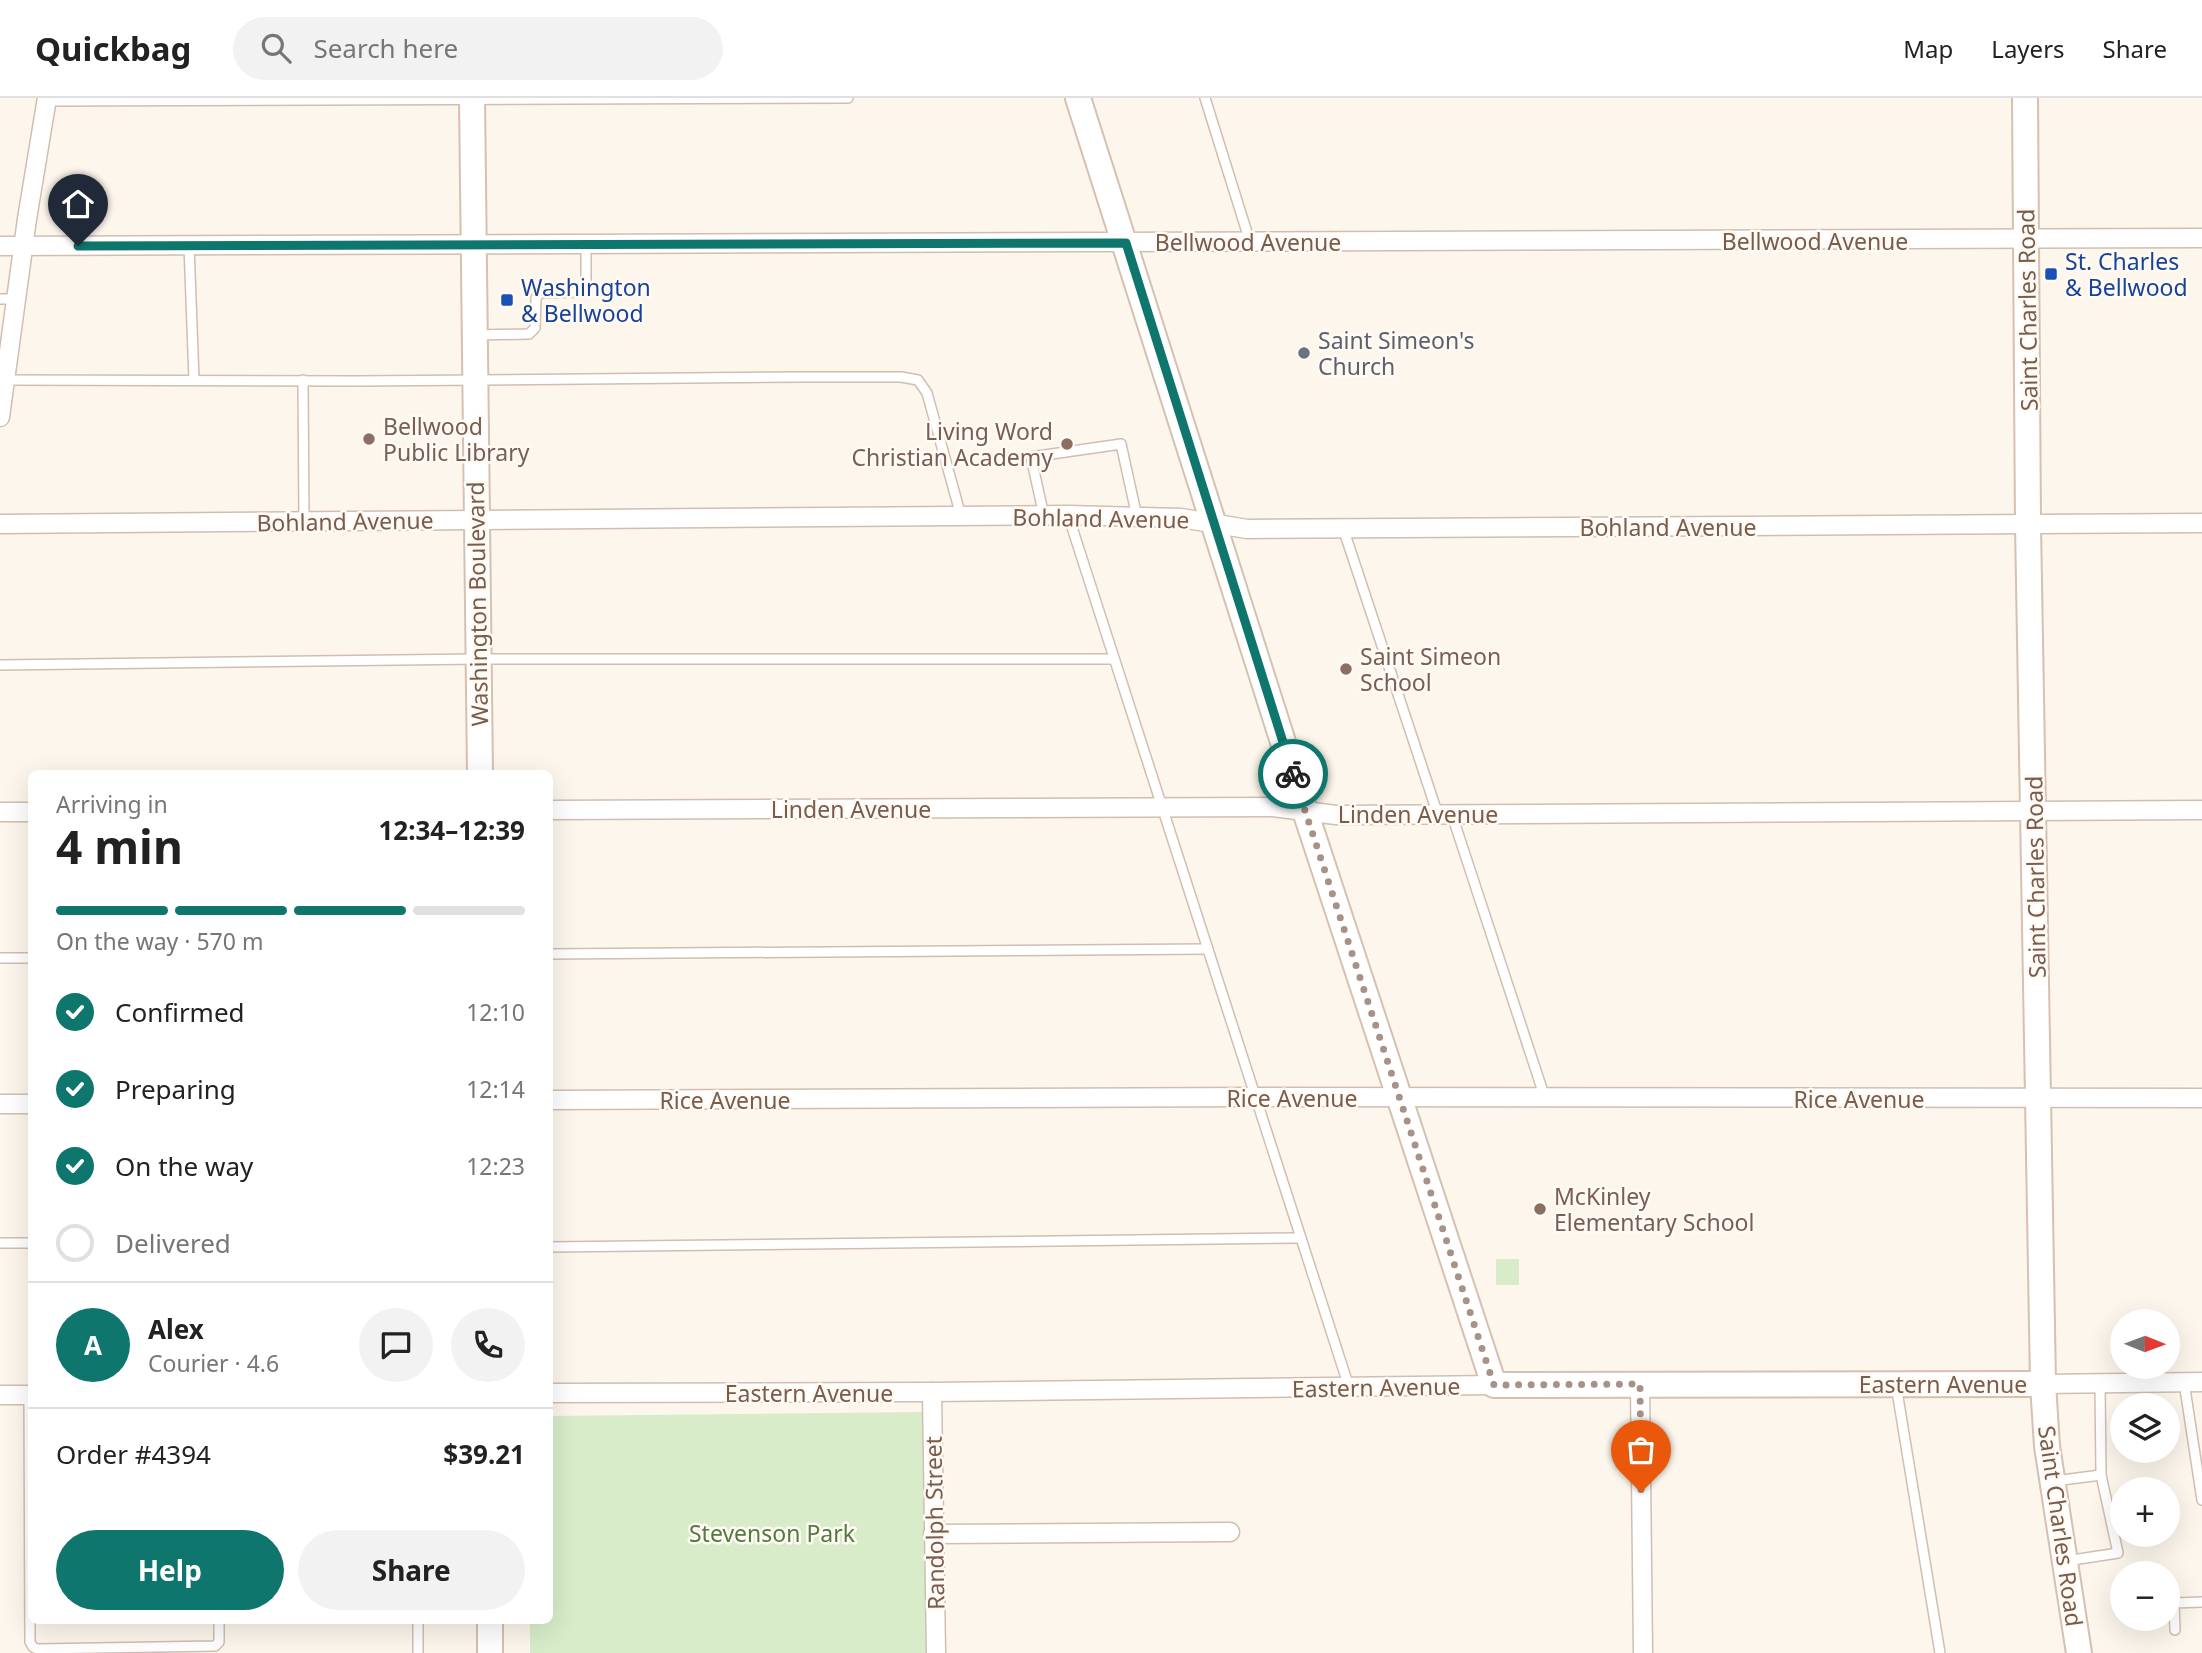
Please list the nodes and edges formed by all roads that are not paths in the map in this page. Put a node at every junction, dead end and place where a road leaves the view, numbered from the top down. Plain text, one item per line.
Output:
1 (848, 98) edge
2 (1078, 98) edge
3 (1205, 98) edge
4 (2025, 98) edge
5 (472, 99) edge
6 (46, 100) edge
7 (2202, 238) edge
8 (2026, 240) junction
9 (1250, 242) junction
10 (1126, 243) junction
11 (586, 244) junction
12 (474, 245) junction
13 (0, 246) edge
14 (24, 246) junction
15 (189, 246) junction
16 (8, 299) edge
17 (475, 335) junction
18 (475, 378) junction
19 (5, 380) junction
20 (194, 380) junction
21 (303, 380) junction
22 (0, 417) edge
23 (1068, 515) junction
24 (961, 516) junction
25 (1044, 516) junction
26 (1137, 517) junction
27 (475, 520) junction
28 (304, 521) junction
29 (1215, 523) junction
30 (2202, 523) edge
31 (0, 524) edge
32 (2028, 525) junction
33 (1343, 528) junction
34 (479, 659) junction
35 (1114, 659) junction
36 (0, 665) edge
37 (480, 770) edge
38 (1162, 807) junction
39 (553, 810) edge
40 (2202, 810) edge
41 (28, 811) edge
42 (1305, 811) junction
43 (0, 812) edge
44 (2034, 812) junction
45 (1445, 815) junction
46 (1208, 949) junction
47 (553, 954) edge
48 (0, 958) edge
49 (28, 958) edge
50 (1256, 1097) junction
51 (1401, 1098) junction
52 (1545, 1098) junction
53 (2202, 1098) edge
54 (2037, 1099) junction
55 (553, 1100) edge
56 (0, 1104) edge
57 (28, 1104) edge
58 (1301, 1238) junction
59 (0, 1243) edge
60 (28, 1243) edge
61 (553, 1247) edge
62 (2193, 1382) edge
63 (2100, 1383) junction
64 (1640, 1384) junction
65 (1895, 1384) junction
66 (2043, 1384) junction
67 (1494, 1385) junction
68 (1349, 1387) junction
69 (932, 1392) junction
70 (553, 1393) edge
71 (0, 1395) edge
72 (28, 1395) edge
73 (2101, 1475) junction
74 (2052, 1481) junction
75 (2202, 1500) edge
76 (1230, 1532) dead end
77 (933, 1534) junction
78 (2065, 1562) junction
79 (2202, 1602) edge
80 (2180, 1603) edge
81 (30, 1624) edge
82 (219, 1624) edge
83 (418, 1624) edge
84 (490, 1624) edge
85 (418, 1653) edge
86 (491, 1653) edge
87 (936, 1653) edge
88 (1643, 1653) edge
89 (1940, 1653) edge
90 (2079, 1653) edge

1 - 5 lane
2 - 10 main road
3 - 9 lane
4 - 8 main road, Saint Charles Road
5 - 6 lane
5 - 12 main road, Washington Boulevard
6 - 14 street
7 - 8 street, Bellwood Avenue
8 - 9 street, Bellwood Avenue
8 - 32 main road, Saint Charles Road
9 - 10 street, Bellwood Avenue
10 - 11 street, Bellwood Avenue
10 - 29 main road
11 - 12 street, Bellwood Avenue
11 - 17 lane
12 - 15 street, Bellwood Avenue
12 - 17 main road, Washington Boulevard
13 - 14 street, Bellwood Avenue
14 - 15 street, Bellwood Avenue
14 - 16 street
15 - 20 lane
16 - 19 street
17 - 18 main road, Washington Boulevard
18 - 21 lane
18 - 24 lane
18 - 27 main road, Washington Boulevard
19 - 20 lane
19 - 22 street
20 - 21 lane
21 - 28 lane
23 - 25 street, Bohland Avenue
23 - 26 street, Bohland Avenue
23 - 35 lane
24 - 25 street, Bohland Avenue
24 - 27 street, Bohland Avenue
25 - 26 lane
26 - 29 street, Bohland Avenue
27 - 28 street, Bohland Avenue
27 - 34 main road, Washington Boulevard
28 - 31 street, Bohland Avenue
29 - 33 street, Bohland Avenue
29 - 42 main road
30 - 32 street, Bohland Avenue
32 - 33 street, Bohland Avenue
32 - 44 main road, Saint Charles Road
33 - 45 lane
34 - 35 lane
34 - 36 lane
34 - 37 main road, Washington Boulevard
35 - 38 lane
38 - 39 street, Linden Avenue
38 - 42 street, Linden Avenue
38 - 46 lane
40 - 44 street, Linden Avenue
41 - 43 street
42 - 45 street, Linden Avenue
42 - 51 main road
44 - 45 street, Linden Avenue
44 - 54 main road, Saint Charles Road
45 - 52 lane
46 - 47 lane
46 - 50 lane
48 - 49 lane
50 - 51 street, Rice Avenue
50 - 55 street, Rice Avenue
50 - 58 lane
51 - 52 street, Rice Avenue
51 - 67 main road
52 - 54 street, Rice Avenue
53 - 54 street, Rice Avenue
54 - 66 main road, Saint Charles Road
56 - 57 street
58 - 61 lane
58 - 68 lane
59 - 60 lane
62 - 63 street, Eastern Avenue
62 - 75 lane
63 - 66 street, Eastern Avenue
63 - 73 lane
64 - 65 main road, Eastern Avenue
64 - 67 main road, Eastern Avenue
64 - 88 street
65 - 66 main road, Eastern Avenue
65 - 89 lane
66 - 74 main road, Saint Charles Road
67 - 68 street, Eastern Avenue
68 - 69 street, Eastern Avenue
69 - 70 street, Eastern Avenue
69 - 77 street, Randolph Street
71 - 72 street
73 - 74 lane
73 - 78 lane
74 - 78 main road, Saint Charles Road
76 - 77 street
77 - 87 street, Randolph Street
78 - 90 main road, Saint Charles Road
79 - 80 lane
81 - 82 lane
83 - 85 lane
84 - 86 main road

